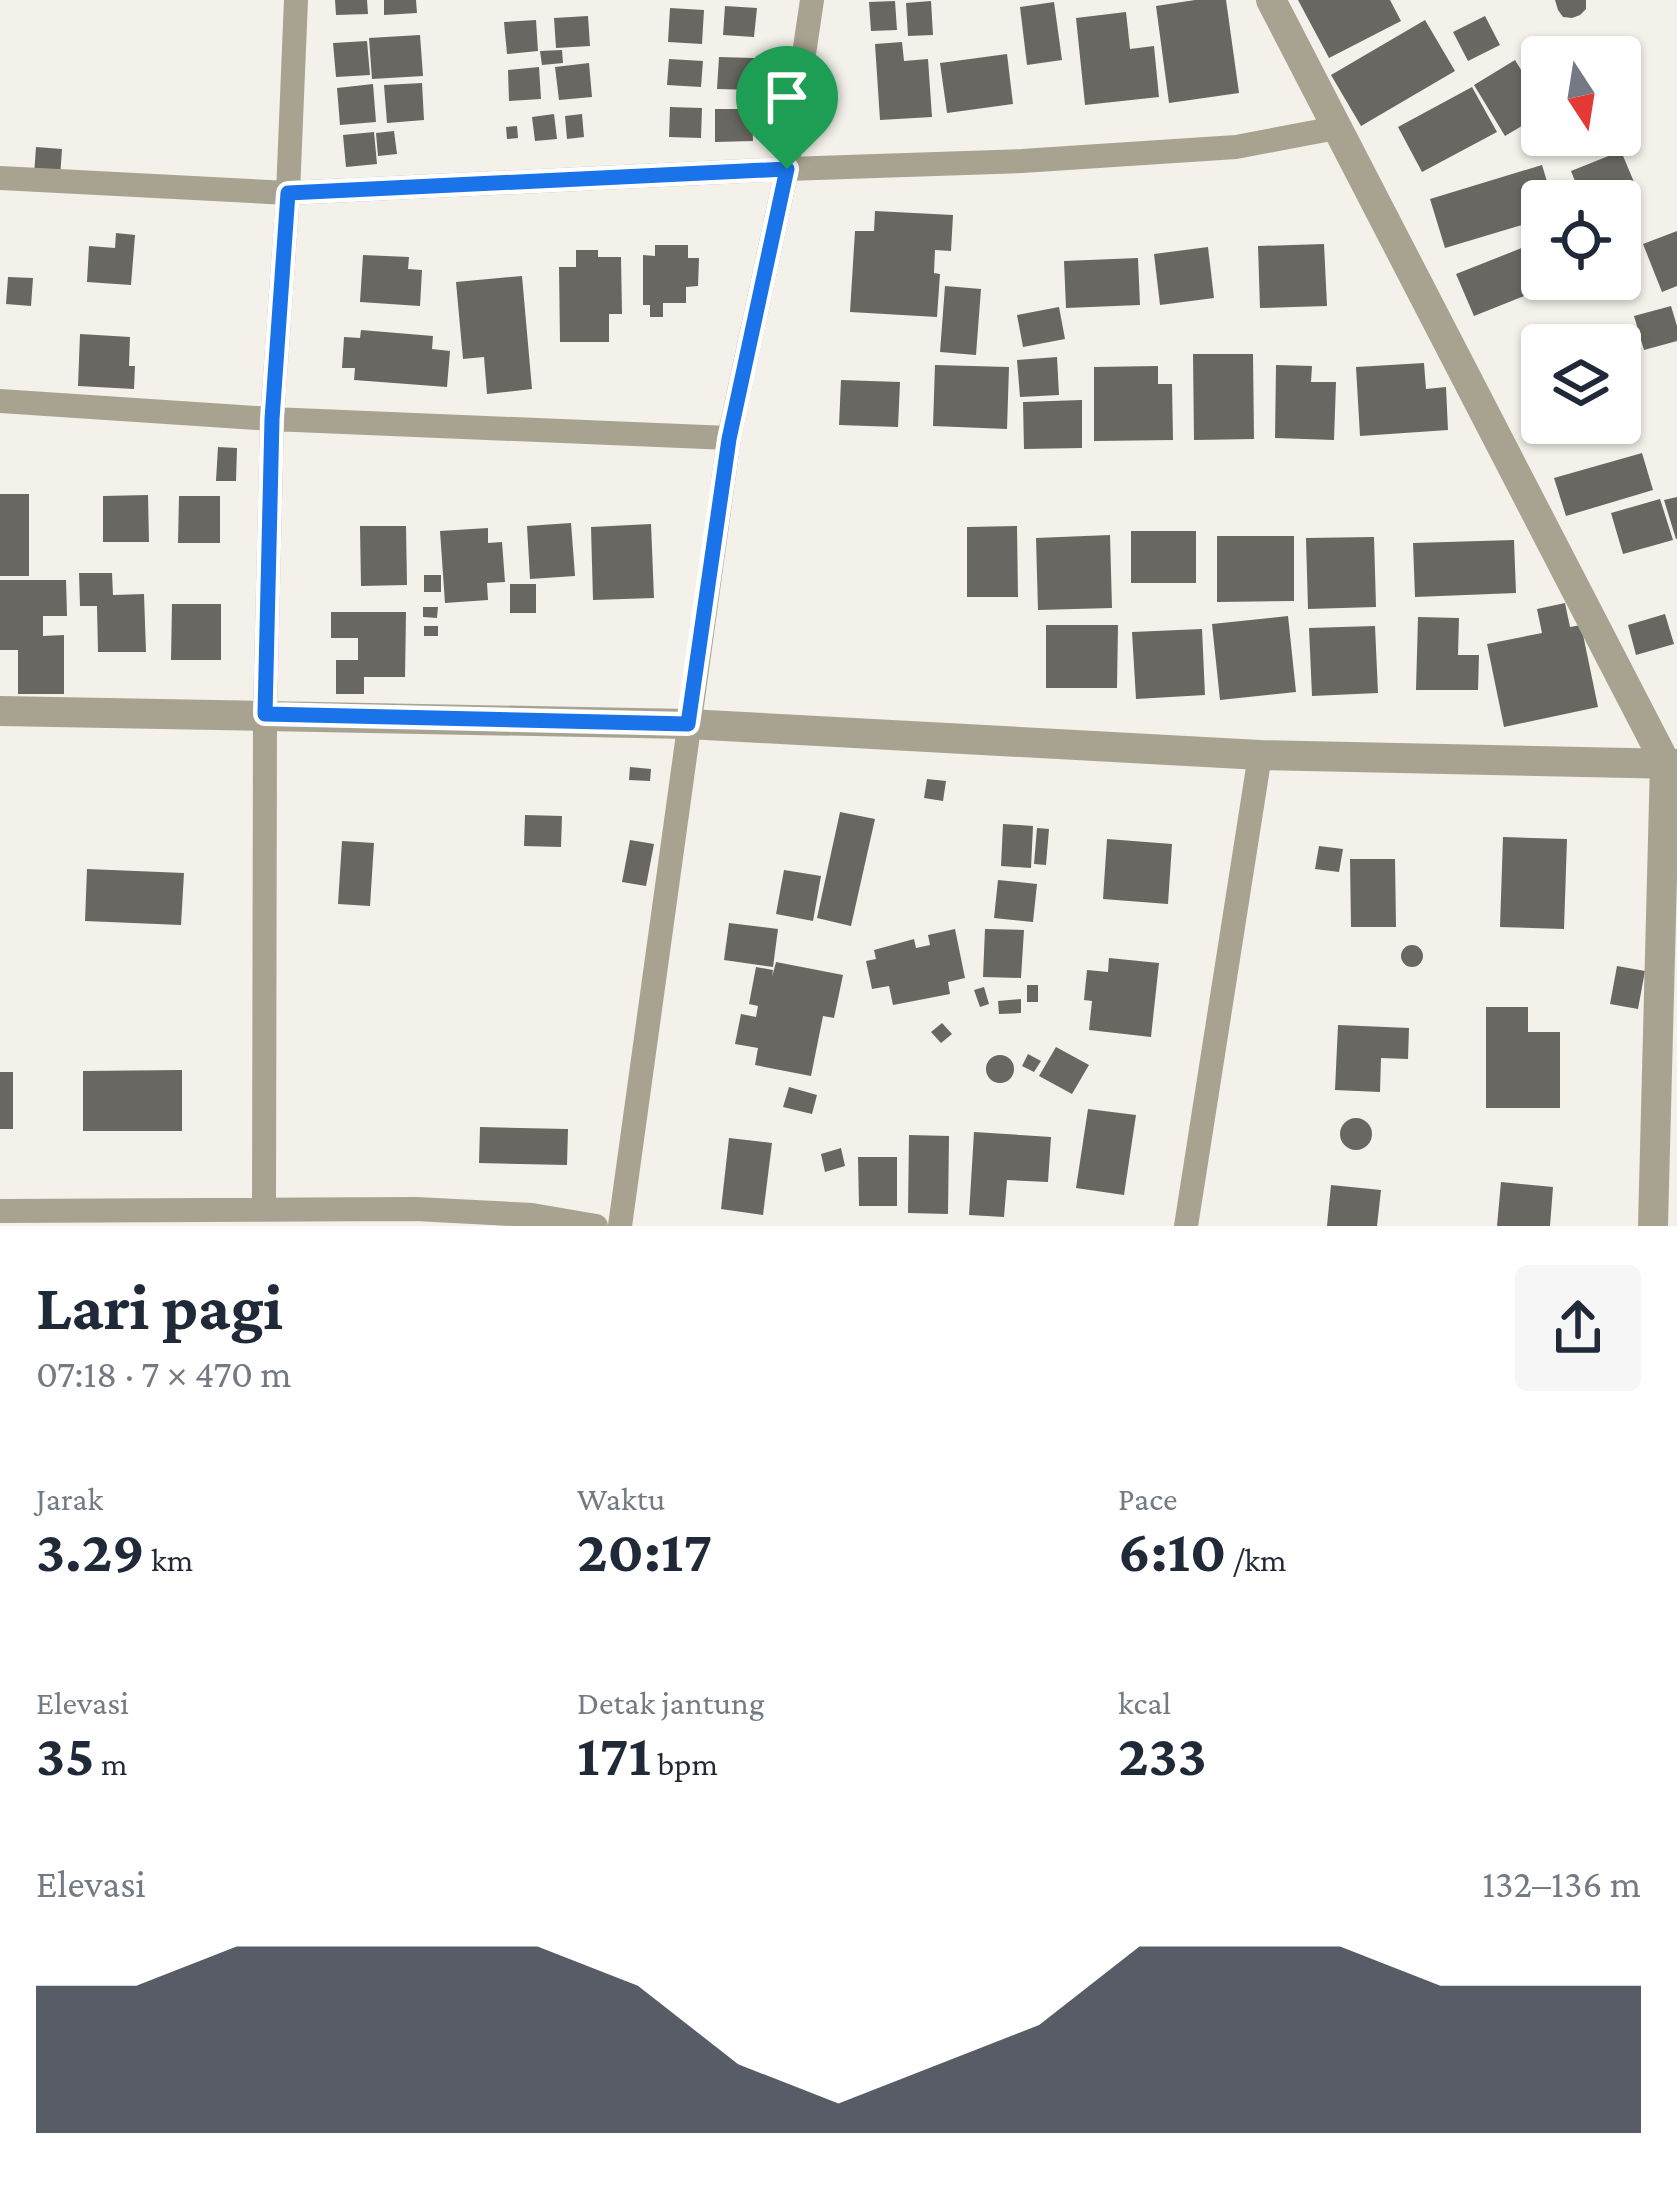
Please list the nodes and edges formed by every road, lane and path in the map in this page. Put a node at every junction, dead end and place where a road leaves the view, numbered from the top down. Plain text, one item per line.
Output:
1 (296, 0) edge
2 (812, 0) edge
3 (1271, 0) edge
4 (1336, 128) junction
5 (787, 169) junction
6 (0, 178) edge
7 (288, 193) junction
8 (0, 401) edge
9 (272, 419) junction
10 (729, 439) junction
11 (0, 711) edge
12 (265, 714) junction
13 (688, 724) junction
14 (1260, 754) junction
15 (1671, 763) edge
16 (264, 1208) junction
17 (0, 1211) edge
18 (596, 1226) edge
19 (620, 1226) edge
20 (1186, 1226) edge
21 (1653, 1226) edge

1 - 7 street
2 - 5 street
3 - 4 street
4 - 5 street
4 - 15 street
5 - 7 street
5 - 10 street
6 - 7 street
7 - 9 street
8 - 9 street
9 - 10 street
9 - 12 street
10 - 13 street
11 - 12 street
12 - 13 street
12 - 16 street
13 - 14 street
13 - 19 street
14 - 15 street
14 - 20 street
15 - 21 street
16 - 17 street
16 - 18 street

